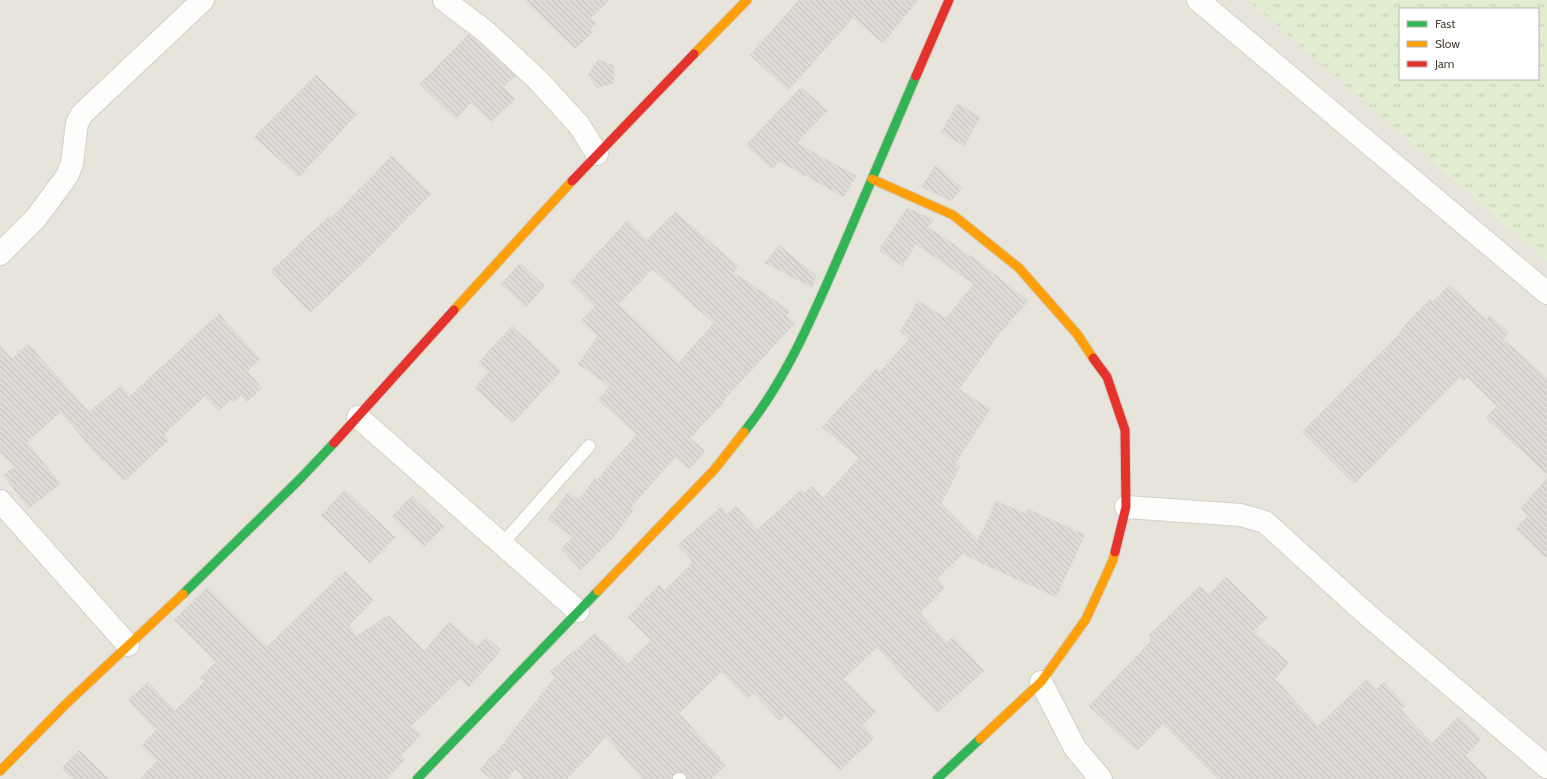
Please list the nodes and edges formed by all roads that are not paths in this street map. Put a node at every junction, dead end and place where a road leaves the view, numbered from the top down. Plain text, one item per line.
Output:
1 (203, 0) edge
2 (444, 0) edge
3 (747, 0) edge
4 (949, 0) edge
5 (1198, 0) edge
6 (597, 154) junction
7 (872, 179) junction
8 (0, 254) edge
9 (1547, 293) edge
10 (358, 417) junction
11 (589, 446) dead end
12 (0, 501) edge
13 (1126, 507) junction
14 (502, 544) junction
15 (578, 610) junction
16 (128, 645) junction
17 (1041, 682) junction
18 (1547, 767) edge
19 (0, 771) edge
20 (417, 779) edge
21 (937, 779) edge
22 (1101, 779) edge

1 - 8 street
2 - 6 street
3 - 6 street
4 - 7 street
5 - 9 street
6 - 10 street
7 - 13 street
7 - 15 street
10 - 14 street
10 - 16 street
11 - 14 lane
12 - 16 street
13 - 17 street
13 - 18 street
14 - 15 street
15 - 20 street
16 - 19 street
17 - 21 street
17 - 22 street

